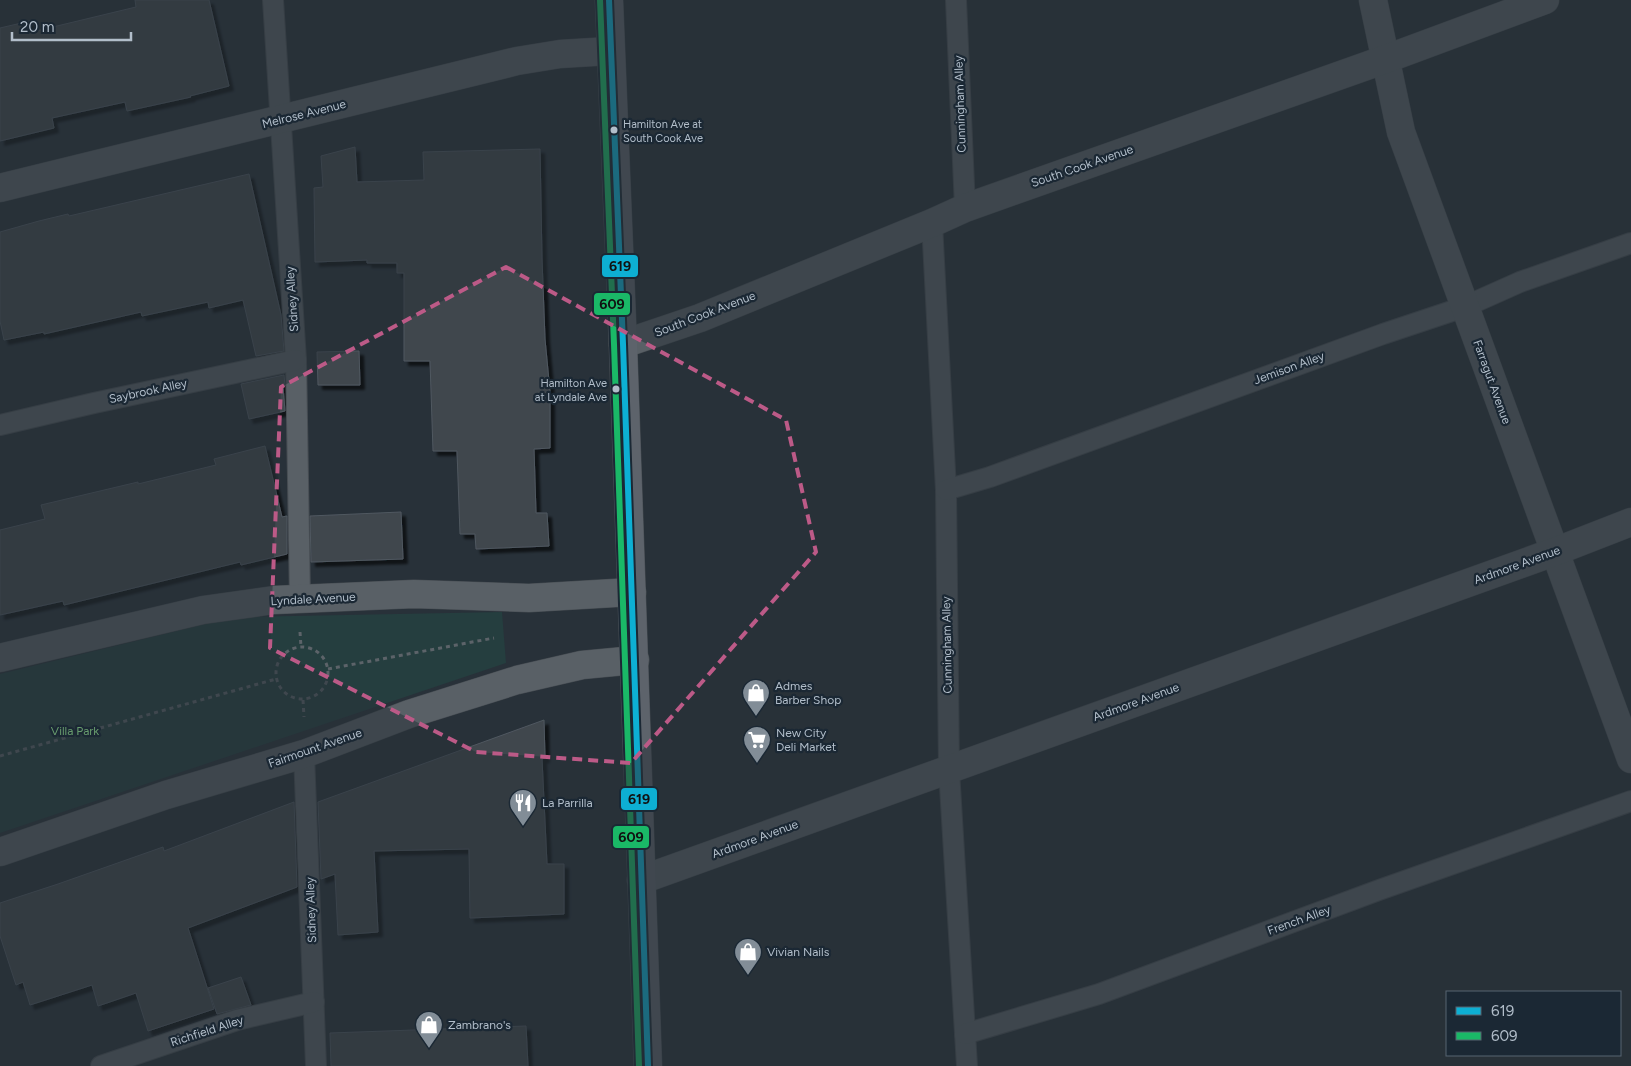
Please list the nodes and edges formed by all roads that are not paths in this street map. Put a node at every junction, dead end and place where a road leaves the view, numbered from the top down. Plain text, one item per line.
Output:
1 (273, 0) edge
2 (609, 0) edge
3 (956, 0) edge
4 (1373, 0) edge
5 (1545, 0) edge
6 (610, 51) junction
7 (1386, 59) junction
8 (281, 120) junction
9 (0, 188) edge
10 (964, 208) junction
11 (932, 223) junction
12 (1631, 243) edge
13 (1464, 307) junction
14 (623, 344) junction
15 (296, 360) junction
16 (0, 426) edge
17 (946, 490) junction
18 (1631, 522) edge
19 (1554, 552) junction
20 (632, 592) junction
21 (300, 599) junction
22 (0, 658) edge
23 (635, 660) junction
24 (304, 754) junction
25 (1631, 758) edge
26 (949, 770) junction
27 (1631, 800) edge
28 (0, 852) edge
29 (641, 880) junction
30 (314, 1002) junction
31 (965, 1034) junction
32 (101, 1066) edge
33 (316, 1066) edge
34 (648, 1066) edge
35 (967, 1066) edge

1 - 8 lane, Sidney Alley
2 - 6 main road
3 - 10 lane, Cunningham Alley
4 - 7 street, Farragut Avenue
5 - 7 street, South Cook Avenue
6 - 8 street, Melrose Avenue
6 - 14 main road
7 - 10 street, South Cook Avenue
7 - 13 street, Farragut Avenue
8 - 9 street, Melrose Avenue
8 - 15 lane, Sidney Alley
10 - 11 street, South Cook Avenue
11 - 14 street, South Cook Avenue
11 - 17 lane, Cunningham Alley
12 - 13 lane, Jemison Alley
13 - 17 lane, Jemison Alley
13 - 19 street, Farragut Avenue
14 - 20 main road
15 - 16 lane, Saybrook Alley
15 - 21 lane, Sidney Alley
17 - 26 lane, Cunningham Alley
18 - 19 street, Ardmore Avenue
19 - 25 street, Farragut Avenue
19 - 26 street, Ardmore Avenue
20 - 21 street, Lyndale Avenue
20 - 23 main road
21 - 22 street, Lyndale Avenue
23 - 24 street, Fairmount Avenue
23 - 29 main road
24 - 28 street, Fairmount Avenue
24 - 30 lane, Sidney Alley
26 - 29 street, Ardmore Avenue
26 - 31 lane, Cunningham Alley
27 - 31 lane, French Alley
29 - 34 main road
30 - 32 lane, Richfield Alley
30 - 33 lane, Sidney Alley
31 - 35 lane, Cunningham Alley

